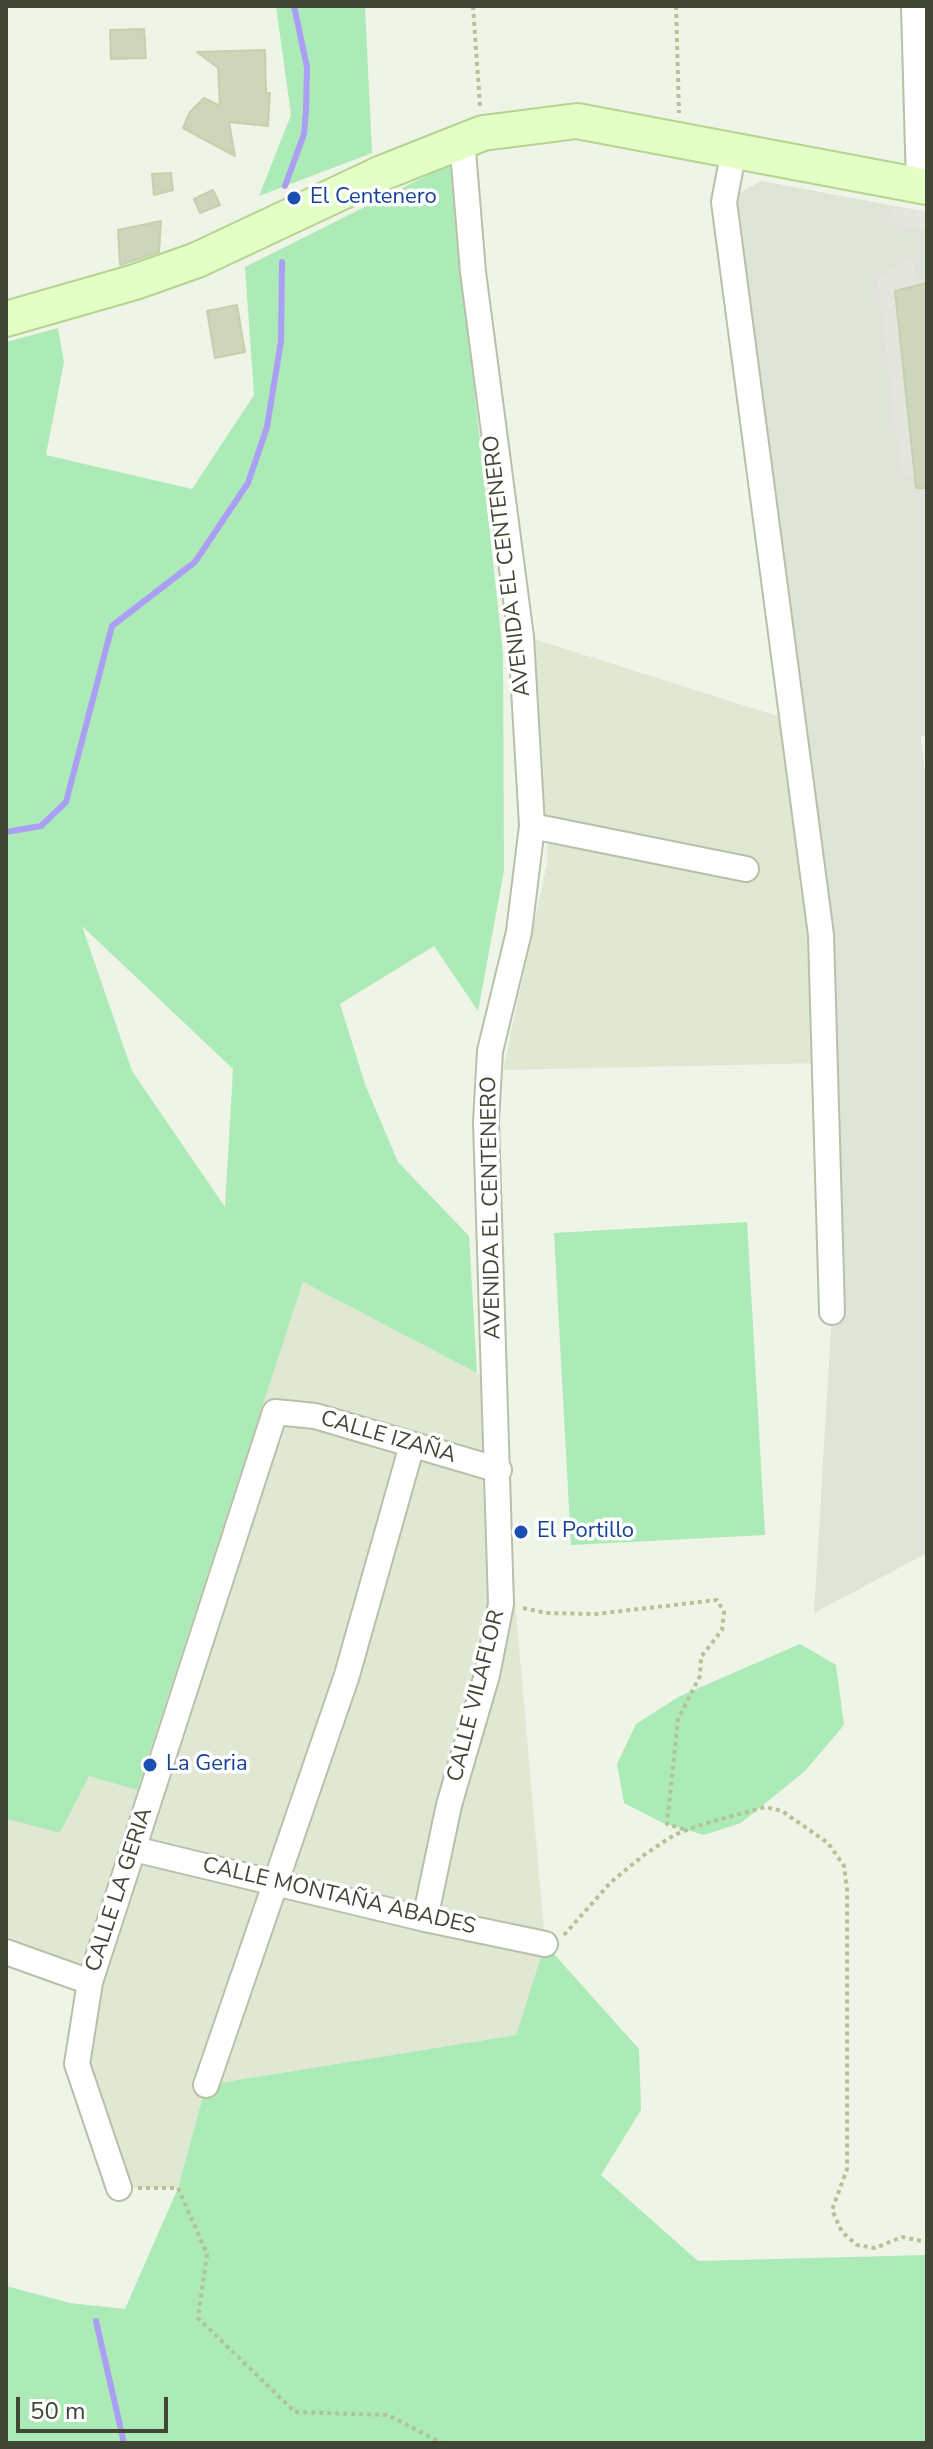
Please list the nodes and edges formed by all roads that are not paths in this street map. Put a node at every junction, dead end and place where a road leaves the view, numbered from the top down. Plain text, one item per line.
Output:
1 (914, 6) edge
2 (473, 136) junction
3 (734, 150) junction
4 (923, 186) edge
5 (6, 319) edge
6 (532, 826) junction
7 (746, 869) dead end
8 (832, 1312) dead end
9 (275, 1412) joint
10 (412, 1445) junction
11 (499, 1470) junction
12 (134, 1849) junction
13 (274, 1882) junction
14 (425, 1919) junction
15 (545, 1944) road end
16 (6, 1952) edge
17 (90, 1982) junction
18 (206, 2085) dead end
19 (119, 2188) road end

1 - 4 street
2 - 3 main road
2 - 5 main road
2 - 6 street, AVENIDA EL CENTENERO
3 - 4 main road
3 - 8 street
6 - 7 street
6 - 11 street, AVENIDA EL CENTENERO
9 - 10 street, CALLE IZAÑA
9 - 12 street, CALLE LA GERIA
10 - 11 street, CALLE IZAÑA
10 - 13 street
11 - 14 street, CALLE VILAFLOR
12 - 13 street, CALLE MONTAÑA ABADES
12 - 17 street, CALLE LA GERIA
13 - 14 street, CALLE MONTAÑA ABADES
13 - 18 street
14 - 15 street, CALLE MONTAÑA ABADES
16 - 17 street
17 - 19 street, CALLE LA GERIA

